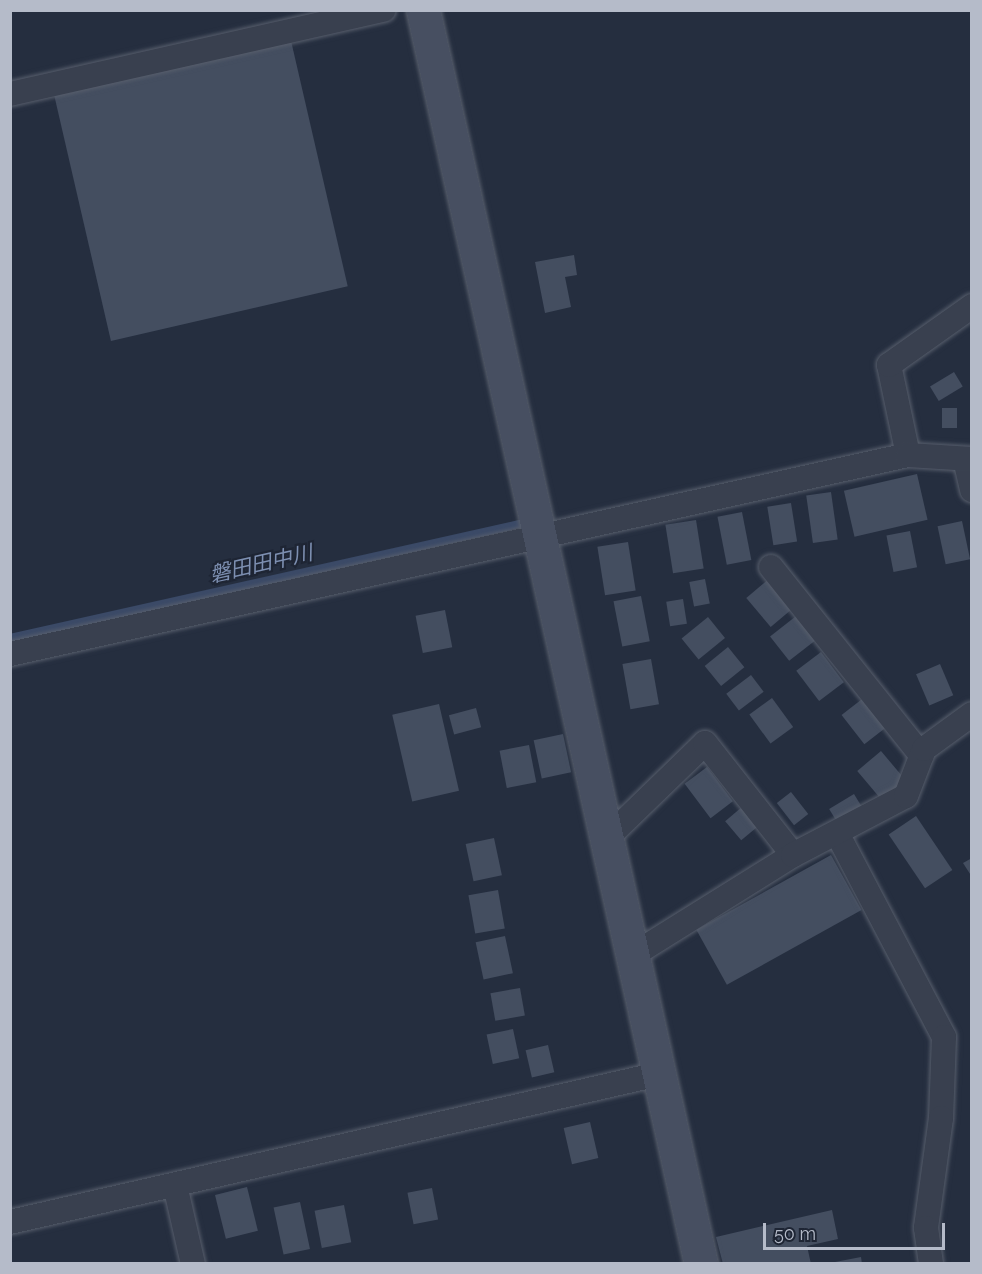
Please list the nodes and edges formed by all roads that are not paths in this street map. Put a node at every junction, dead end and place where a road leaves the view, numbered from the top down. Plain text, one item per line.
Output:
1 (384, 10) edge
2 (423, 10) edge
3 (10, 94) edge
4 (972, 306) edge
5 (908, 455) junction
6 (968, 459) edge
7 (972, 490) edge
8 (537, 535) junction
9 (771, 567) dead end
10 (10, 654) edge
11 (972, 714) edge
12 (921, 755) junction
13 (838, 835) junction
14 (607, 838) junction
15 (793, 855) junction
16 (633, 955) junction
17 (659, 1074) junction
18 (175, 1185) junction
19 (10, 1222) edge
20 (193, 1263) edge
21 (701, 1263) edge
22 (931, 1263) edge

1 - 3 street
2 - 8 street
4 - 5 street
5 - 6 street
5 - 8 street
6 - 7 street
8 - 10 street
8 - 14 street
9 - 12 street
11 - 12 street
12 - 13 street
13 - 15 street
13 - 22 street
14 - 15 street
14 - 16 street
15 - 16 street
16 - 17 street
17 - 18 street
17 - 21 street
18 - 19 street
18 - 20 street

